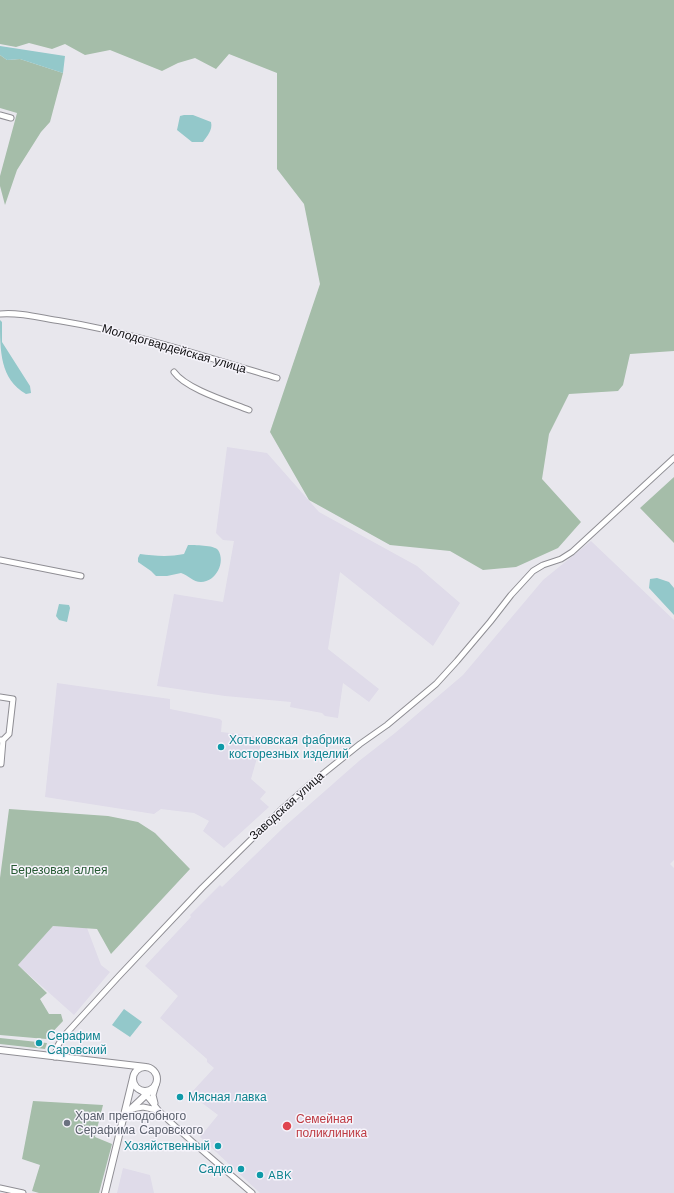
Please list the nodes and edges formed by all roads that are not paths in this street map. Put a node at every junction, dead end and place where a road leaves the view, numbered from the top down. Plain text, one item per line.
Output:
1 (0, 116) edge
2 (11, 118) dead end
3 (0, 314) edge
4 (174, 372) dead end
5 (277, 378) dead end
6 (249, 410) dead end
7 (674, 458) edge
8 (0, 560) edge
9 (80, 576) dead end
10 (0, 697) edge
11 (1, 740) edge
12 (1, 764) dead end
13 (0, 1050) edge
14 (55, 1057) junction
15 (122, 1064) junction
16 (146, 1067) junction
17 (133, 1077) junction
18 (154, 1087) junction
19 (140, 1090) junction
20 (146, 1094) junction
21 (130, 1110) junction
22 (159, 1112) junction
23 (124, 1120) junction
24 (0, 1188) edge
25 (23, 1193) edge
26 (106, 1193) edge
27 (252, 1193) edge

1 - 2 street
3 - 5 street, Молодогвардейская улица
4 - 6 street
7 - 14 street, Заводская улица
8 - 9 street
10 - 11 street
11 - 12 street
13 - 14 street
14 - 15 street
15 - 16 street
15 - 17 street
16 - 17 street
16 - 18 street
17 - 19 street
17 - 23 street
18 - 19 street
18 - 20 street
18 - 22 street
19 - 20 street
20 - 21 street
20 - 22 street
21 - 22 street
21 - 23 street
22 - 27 street
23 - 26 street
24 - 25 street

